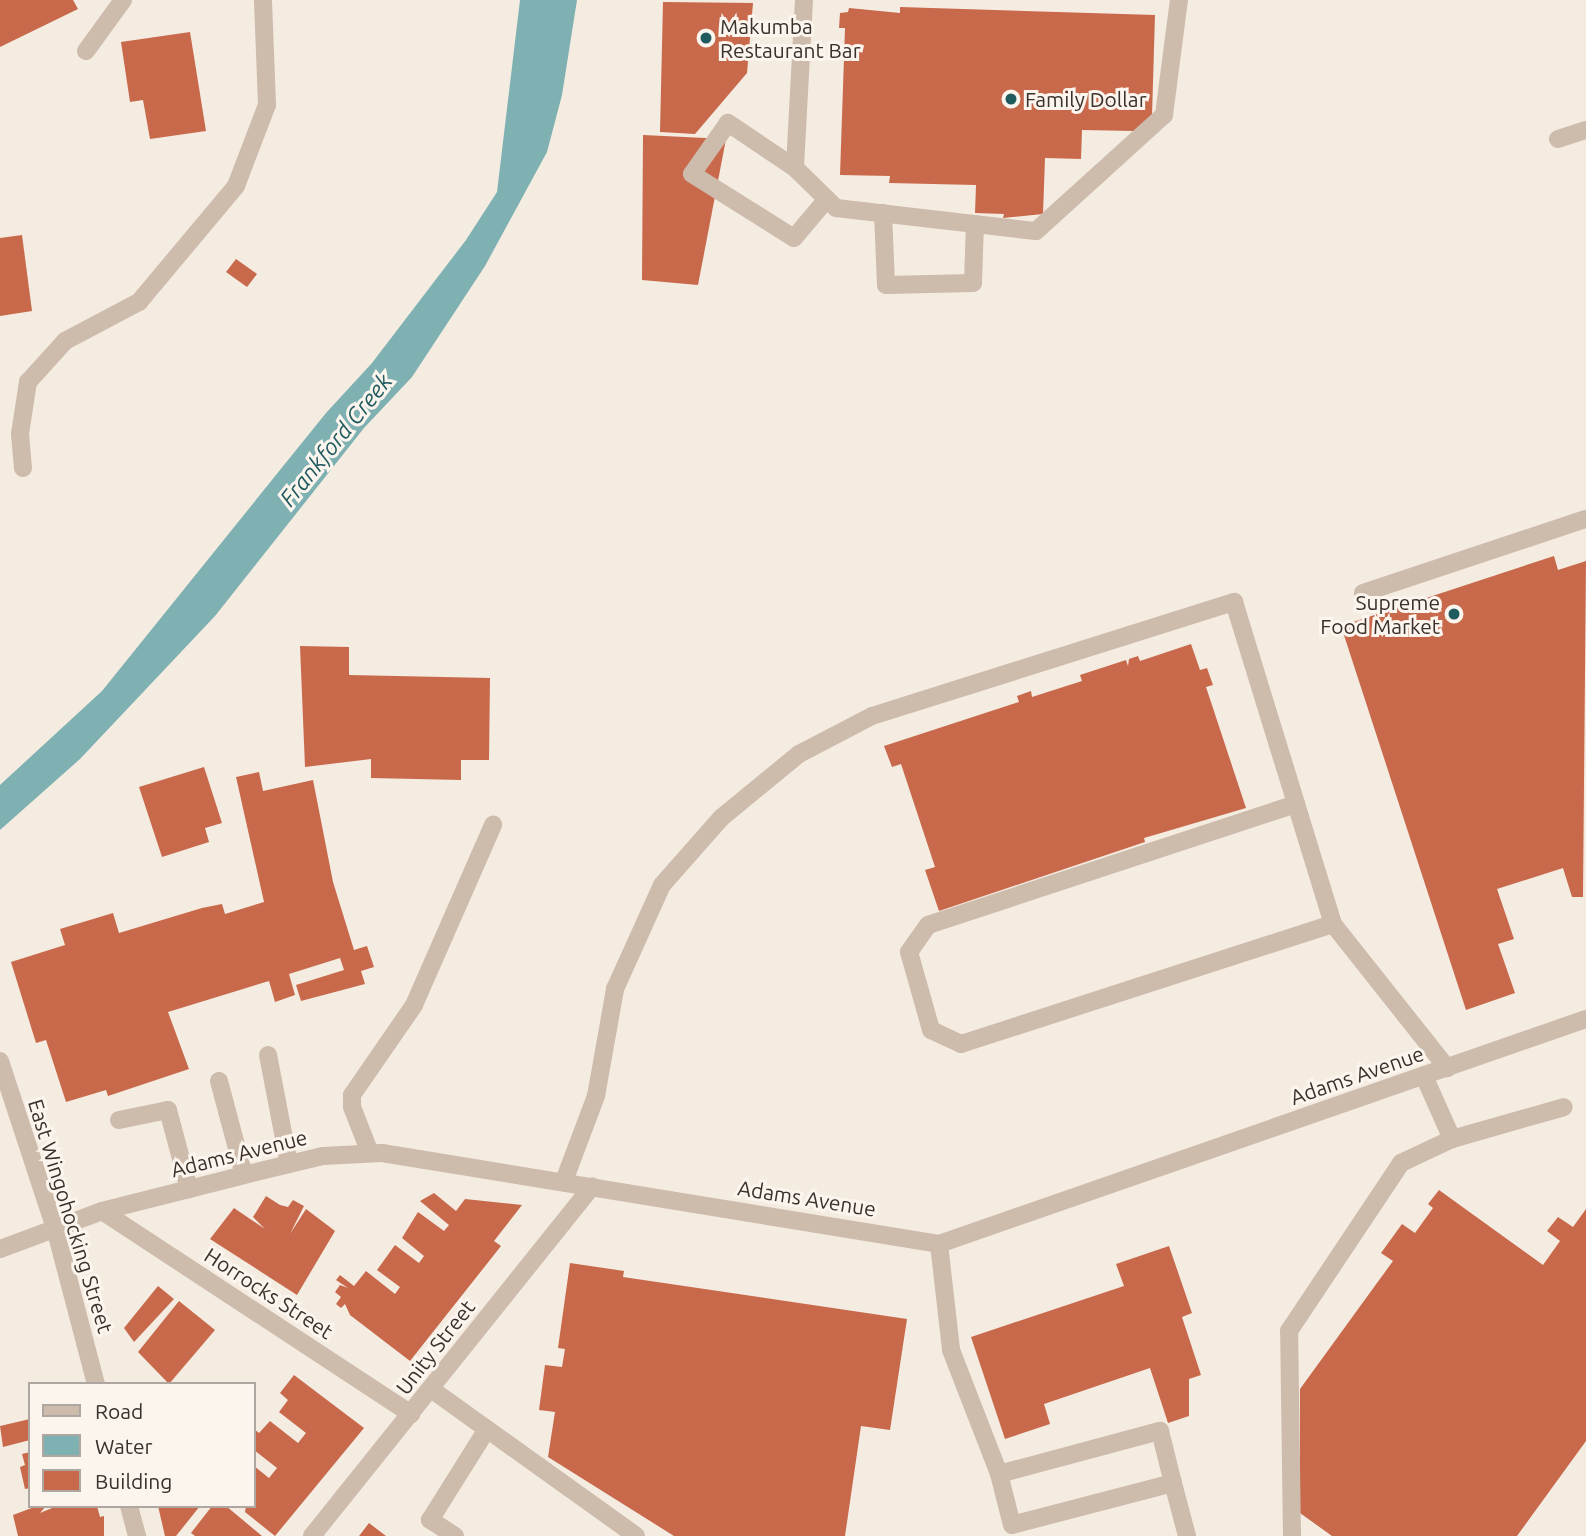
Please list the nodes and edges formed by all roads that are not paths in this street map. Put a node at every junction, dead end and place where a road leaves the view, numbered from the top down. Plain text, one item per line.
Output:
1 (263, 0) edge
2 (804, 0) edge
3 (119, 2) edge
4 (1179, 8) edge
5 (86, 51) dead end
6 (1586, 130) edge
7 (1558, 139) dead end
8 (794, 168) junction
9 (827, 199) junction
10 (883, 213) junction
11 (975, 224) junction
12 (23, 468) dead end
13 (1586, 519) edge
14 (1363, 593) dead end
15 (1296, 804) junction
16 (494, 825) dead end
17 (1333, 924) junction
18 (1586, 1019) edge
19 (268, 1055) dead end
20 (0, 1061) edge
21 (1447, 1068) junction
22 (1424, 1076) junction
23 (219, 1081) dead end
24 (1564, 1107) dead end
25 (119, 1120) dead end
26 (1452, 1139) junction
27 (370, 1153) junction
28 (289, 1164) junction
29 (244, 1175) junction
30 (564, 1181) junction
31 (592, 1185) junction
32 (189, 1189) junction
33 (102, 1211) junction
34 (55, 1228) junction
35 (939, 1244) junction
36 (0, 1249) edge
37 (95, 1382) edge
38 (431, 1388) junction
39 (411, 1414) junction
40 (488, 1429) junction
41 (999, 1474) junction
42 (1173, 1483) junction
43 (130, 1508) edge
44 (1013, 1530) edge
45 (137, 1536) edge
46 (312, 1536) edge
47 (455, 1536) edge
48 (636, 1536) edge
49 (1187, 1536) edge
50 (1292, 1536) edge

1 - 12 street
2 - 8 street
3 - 5 street
4 - 11 street
6 - 7 street
8 - 9 street
8 - 9 street
9 - 10 street
10 - 11 street
10 - 11 street
13 - 14 street
15 - 17 street
15 - 17 street
15 - 30 street
16 - 27 street
17 - 21 street
18 - 21 street, Adams Avenue
19 - 28 street
20 - 34 street, East Wingohocking Street
21 - 22 street, Adams Avenue
22 - 26 street
22 - 35 street, Adams Avenue
23 - 29 street
24 - 26 street
25 - 32 street
26 - 50 street
27 - 28 street, Adams Avenue
27 - 30 street, Adams Avenue
28 - 29 street, Adams Avenue
29 - 32 street, Adams Avenue
30 - 31 street, Adams Avenue
31 - 35 street, Adams Avenue
31 - 38 street, Unity Street
32 - 33 street, Adams Avenue
33 - 34 street, Adams Avenue
33 - 39 street, Horrocks Street
34 - 36 street, Adams Avenue
34 - 37 street, East Wingohocking Street
35 - 41 street
38 - 39 street, Unity Street
38 - 40 street
39 - 46 street, Unity Street
40 - 47 street
40 - 48 street
41 - 42 street
41 - 44 street
42 - 44 street
42 - 49 street
43 - 45 street

